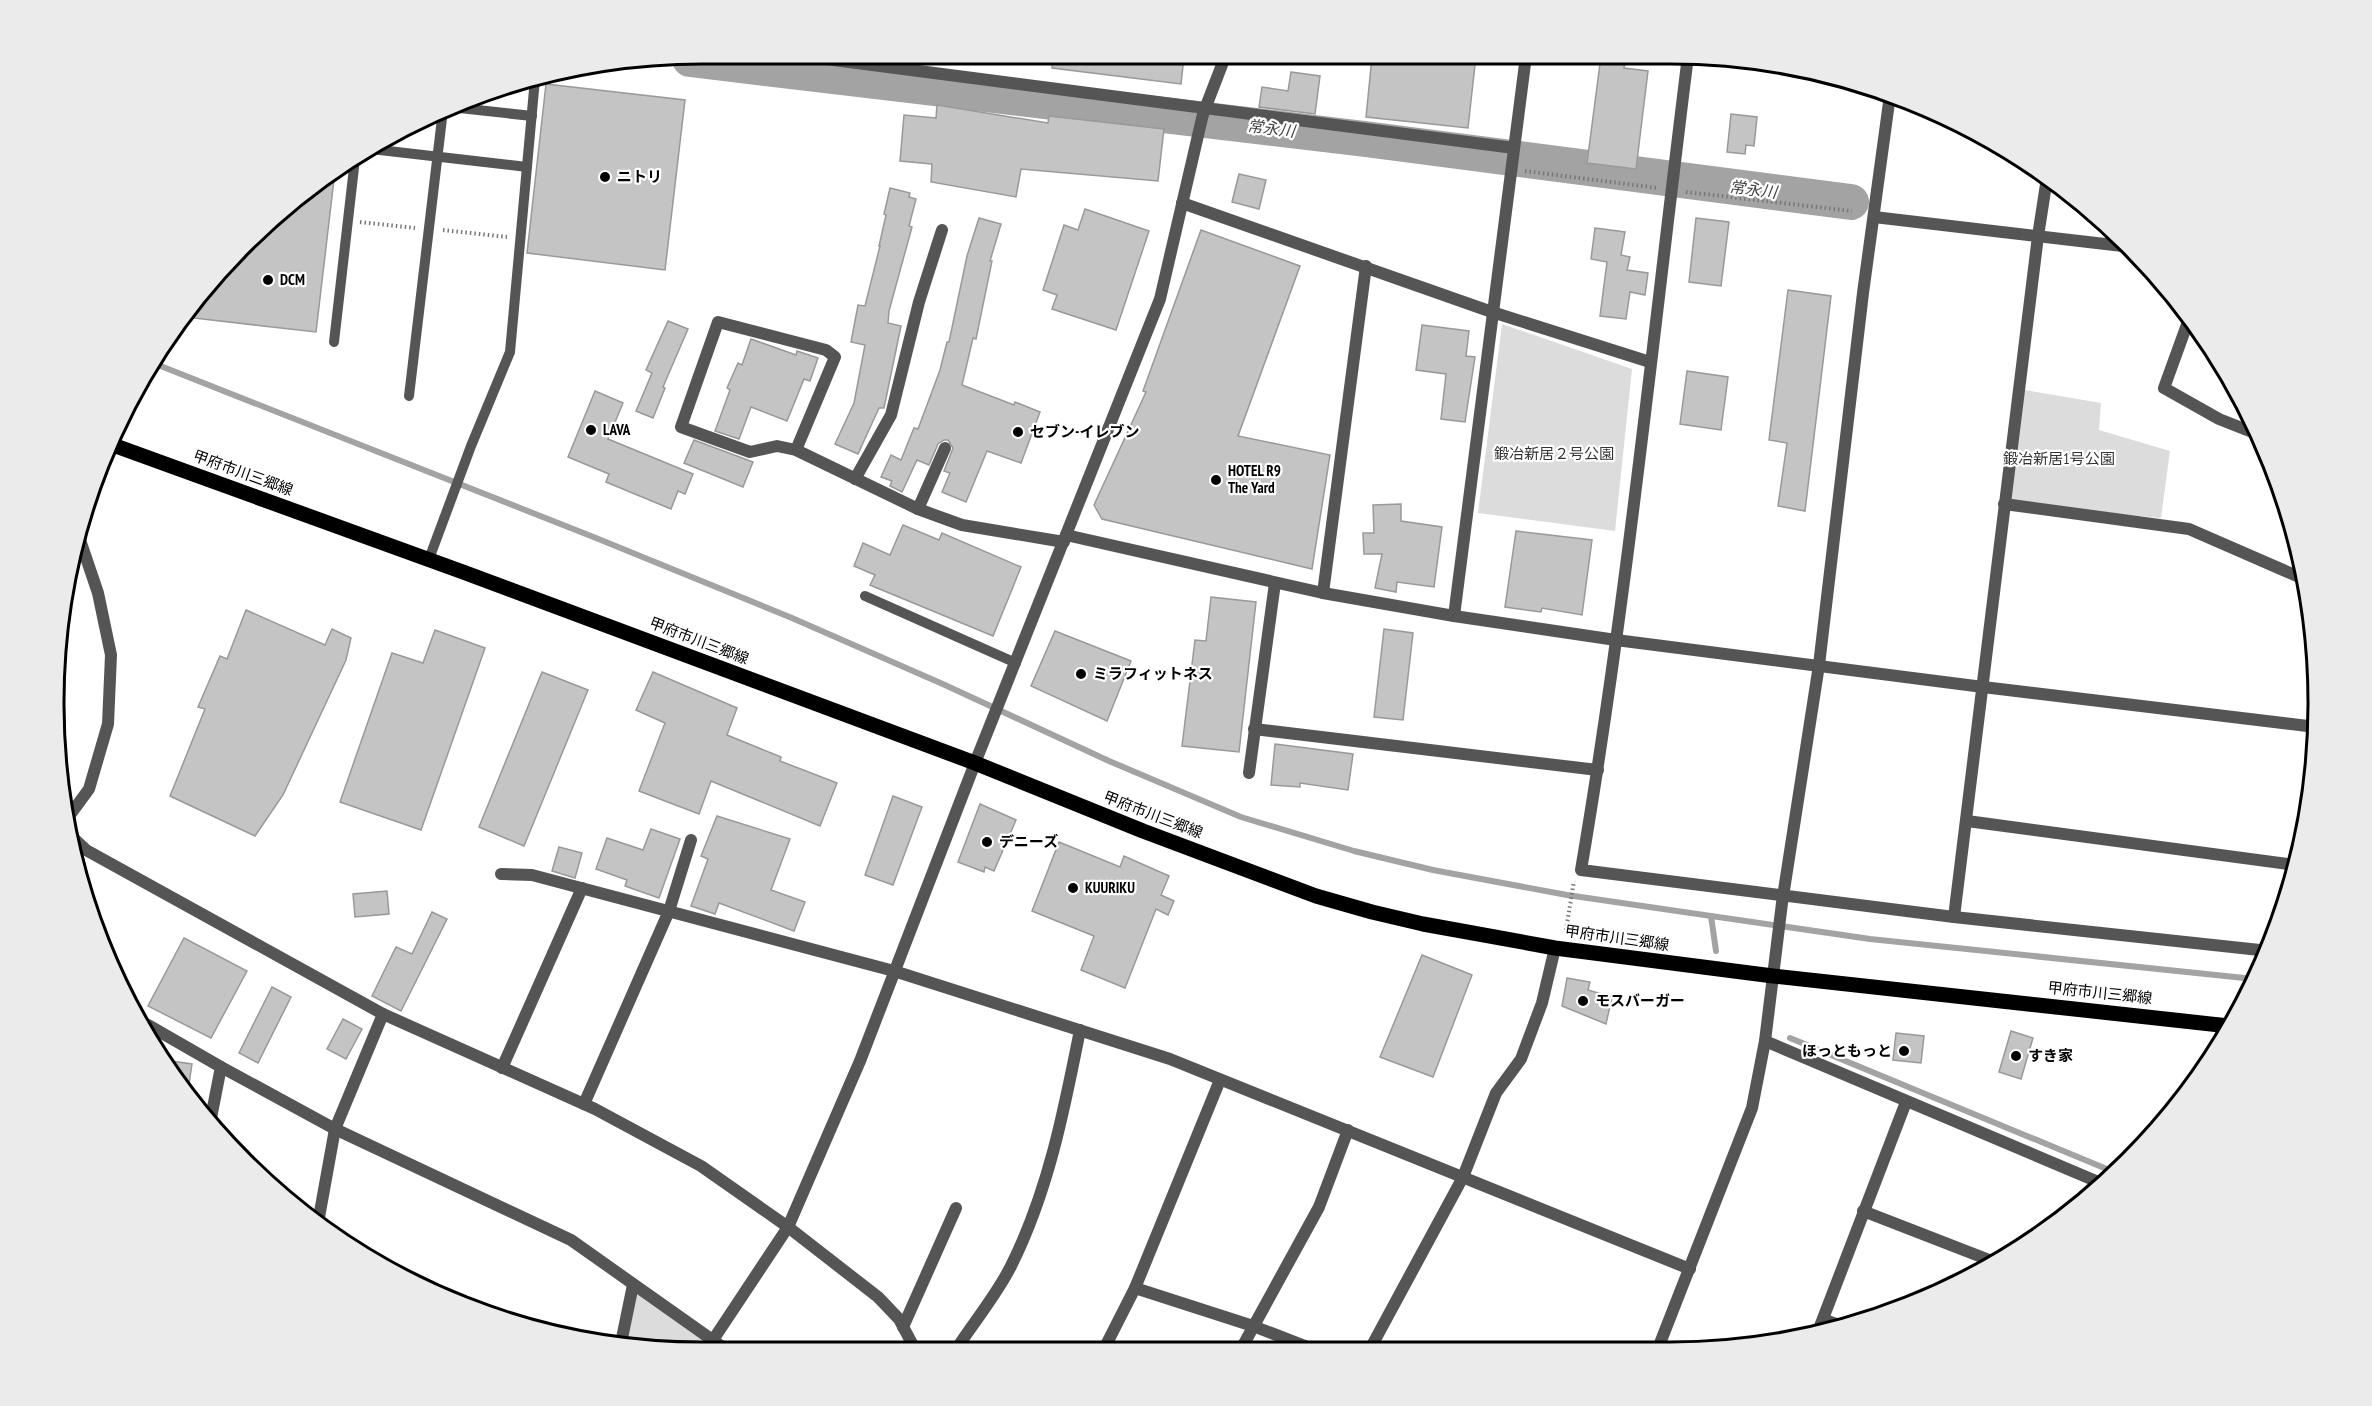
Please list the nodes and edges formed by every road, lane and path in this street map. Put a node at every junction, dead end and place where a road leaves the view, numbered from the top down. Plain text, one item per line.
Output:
1 (862, 64) edge
2 (1222, 64) edge
3 (1525, 64) edge
4 (1687, 65) edge
5 (534, 87) edge
6 (1889, 104) edge
7 (469, 109) edge
8 (1204, 111) junction
9 (531, 116) junction
10 (442, 121) edge
11 (383, 150) edge
12 (1514, 151) junction
13 (438, 157) junction
14 (527, 167) junction
15 (353, 169) edge
16 (2046, 187) edge
17 (1182, 203) junction
18 (1874, 217) junction
19 (509, 227) dead end
20 (942, 230) dead end
21 (2038, 236) junction
22 (2113, 245) edge
23 (507, 247) dead end
24 (1366, 266) junction
25 (1492, 312) junction
26 (2186, 328) edge
27 (334, 342) dead end
28 (1650, 362) junction
29 (409, 396) dead end
30 (2246, 429) edge
31 (118, 448) edge
32 (945, 448) dead end
33 (796, 450) junction
34 (855, 479) junction
35 (2004, 504) junction
36 (918, 509) junction
37 (1065, 539) junction
38 (83, 550) edge
39 (429, 559) junction
40 (2294, 575) edge
41 (1275, 583) junction
42 (1323, 593) junction
43 (865, 596) dead end
44 (1454, 616) junction
45 (1616, 640) junction
46 (1016, 663) junction
47 (1819, 665) junction
48 (1983, 687) junction
49 (2307, 726) edge
50 (1254, 729) junction
51 (975, 763) junction
52 (1598, 770) junction
53 (1250, 774) dead end
54 (74, 809) edge
55 (1967, 822) junction
56 (691, 840) dead end
57 (81, 845) edge
58 (2287, 864) edge
59 (501, 874) dead end
60 (1574, 881) dead end
61 (582, 888) junction
62 (1783, 900) junction
63 (669, 911) junction
64 (1954, 917) junction
65 (1566, 930) dead end
66 (1555, 948) junction
67 (2258, 950) edge
68 (894, 970) junction
69 (1773, 976) junction
70 (383, 1014) junction
71 (2220, 1025) edge
72 (154, 1028) edge
73 (1080, 1030) junction
74 (1765, 1041) junction
75 (221, 1067) junction
76 (502, 1068) junction
77 (1220, 1080) junction
78 (1906, 1102) junction
79 (584, 1104) junction
80 (212, 1111) edge
81 (335, 1129) junction
82 (1348, 1130) junction
83 (1463, 1177) junction
84 (2093, 1180) edge
85 (956, 1208) dead end
86 (1863, 1211) junction
87 (320, 1214) edge
88 (788, 1227) junction
89 (1984, 1258) edge
90 (1690, 1269) junction
91 (633, 1286) junction
92 (1135, 1288) junction
93 (1821, 1323) edge
94 (1253, 1326) junction
95 (903, 1327) junction
96 (622, 1336) edge
97 (713, 1340) junction
98 (716, 1342) edge
99 (911, 1342) edge
100 (961, 1342) edge
101 (1108, 1342) edge
102 (1245, 1342) edge
103 (1295, 1342) edge
104 (1374, 1342) edge
105 (1664, 1342) edge

1 - 8 street
2 - 8 street
3 - 12 street
4 - 28 street
5 - 9 lane
6 - 18 street
7 - 9 lane
8 - 12 street
8 - 17 street
9 - 14 lane
10 - 13 lane
11 - 13 lane
12 - 25 street
13 - 14 lane
13 - 29 lane
14 - 39 lane
15 - 27 lane
16 - 21 street
17 - 24 street
17 - 37 street
18 - 21 street
18 - 47 street
19 - 23 path
20 - 34 street
21 - 22 street
21 - 35 street
24 - 25 street
24 - 42 street
25 - 28 street
25 - 44 street
26 - 30 street
28 - 45 street
31 - 39 main road, 甲府市川三郷線
32 - 36 street
33 - 33 street
33 - 34 street
34 - 36 street
35 - 40 street
35 - 48 street
36 - 37 street
37 - 41 street
37 - 46 street
38 - 54 street
39 - 51 main road, 甲府市川三郷線
41 - 42 street
41 - 50 street
42 - 44 street
43 - 46 lane
44 - 45 street
45 - 47 street
45 - 52 street
46 - 51 street
47 - 48 street
47 - 62 street
48 - 49 street
48 - 55 street
50 - 52 street
50 - 53 street
51 - 66 main road, 甲府市川三郷線
51 - 68 street
52 - 62 street
55 - 58 street
55 - 64 street
56 - 63 street
57 - 70 street
59 - 61 street
60 - 65 path
61 - 63 street
61 - 76 street
62 - 64 street
62 - 69 street
63 - 68 street
63 - 79 street
64 - 67 street
66 - 69 main road, 甲府市川三郷線
66 - 83 street
68 - 73 street
68 - 88 street
69 - 71 main road, 甲府市川三郷線
69 - 74 street
70 - 76 street
70 - 81 street
72 - 75 street
73 - 77 street
73 - 100 street
74 - 78 street
74 - 90 street
75 - 80 street
75 - 81 street
76 - 79 street
77 - 82 street
77 - 92 street
78 - 84 street
78 - 86 street
79 - 88 street
81 - 87 street
81 - 91 street
82 - 83 street
82 - 94 street
83 - 90 street
83 - 104 street
85 - 95 street
86 - 89 street
86 - 93 street
88 - 95 street
88 - 97 street
90 - 105 street
91 - 96 street
91 - 97 street
92 - 94 street
92 - 101 street
94 - 102 street
94 - 103 street
95 - 99 street
97 - 98 street

